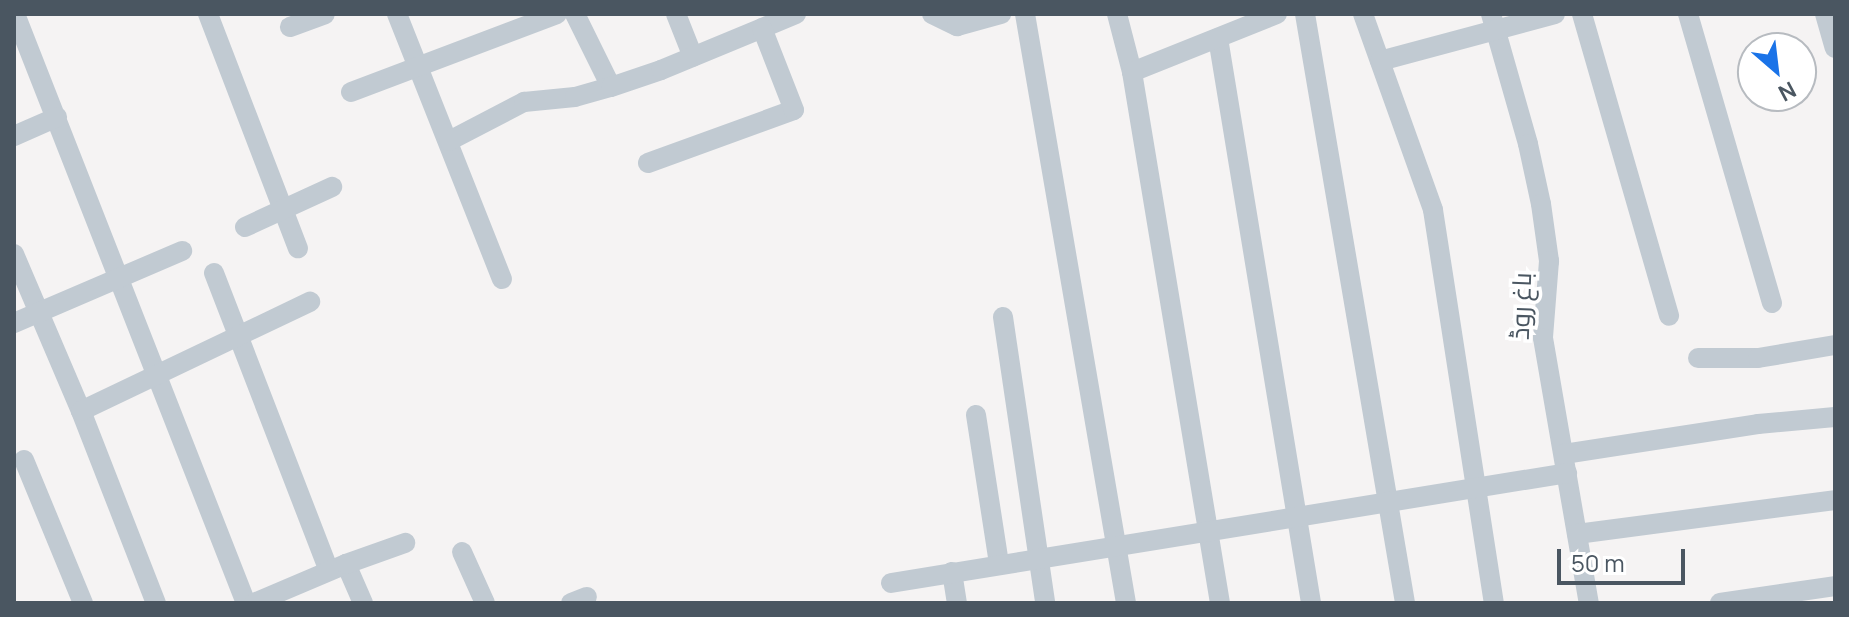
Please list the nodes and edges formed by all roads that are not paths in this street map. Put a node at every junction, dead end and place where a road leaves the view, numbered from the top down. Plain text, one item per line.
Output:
1 (15, 14) edge
2 (208, 14) edge
3 (325, 14) edge
4 (397, 14) edge
5 (557, 14) edge
6 (575, 14) edge
7 (676, 14) edge
8 (796, 14) edge
9 (932, 14) edge
10 (1001, 14) edge
11 (1025, 14) edge
12 (1117, 14) edge
13 (1277, 14) edge
14 (1305, 14) edge
15 (1363, 14) edge
16 (1555, 14) edge
17 (1582, 14) edge
18 (1688, 14) edge
19 (1825, 14) edge
20 (1493, 23) edge
21 (290, 27) dead end
22 (762, 28) junction
23 (1218, 38) junction
24 (1835, 48) edge
25 (693, 57) junction
26 (1380, 61) junction
27 (419, 68) junction
28 (1132, 72) junction
29 (611, 87) junction
30 (351, 92) dead end
31 (57, 117) junction
32 (14, 136) edge
33 (449, 141) junction
34 (648, 163) dead end
35 (332, 187) dead end
36 (282, 210) junction
37 (245, 227) dead end
38 (298, 248) dead end
39 (182, 251) dead end
40 (14, 254) edge
41 (214, 273) dead end
42 (119, 279) junction
43 (502, 279) dead end
44 (310, 302) dead end
45 (1772, 303) dead end
46 (38, 313) junction
47 (1669, 316) dead end
48 (1003, 317) dead end
49 (14, 323) edge
50 (238, 333) junction
51 (1835, 345) edge
52 (1698, 358) dead end
53 (158, 375) junction
54 (81, 411) junction
55 (976, 415) dead end
56 (1835, 417) edge
57 (24, 460) dead end
58 (1566, 464) junction
59 (1475, 487) junction
60 (1835, 500) edge
61 (1388, 501) junction
62 (1296, 516) junction
63 (1208, 531) junction
64 (1577, 534) junction
65 (405, 543) dead end
66 (1117, 546) junction
67 (462, 552) dead end
68 (1039, 558) junction
69 (999, 564) junction
70 (338, 567) junction
71 (952, 572) junction
72 (891, 583) dead end
73 (1835, 586) edge
74 (258, 602) edge
75 (83, 603) edge
76 (156, 603) edge
77 (363, 603) edge
78 (485, 603) edge
79 (957, 603) edge
80 (1045, 603) edge
81 (1126, 603) edge
82 (1220, 603) edge
83 (1311, 603) edge
84 (1405, 603) edge
85 (1494, 603) edge
86 (1589, 603) edge
87 (1720, 603) edge

1 - 31 street
2 - 36 street
3 - 21 street
4 - 27 street
5 - 27 street
6 - 29 street
7 - 25 street
8 - 22 street
9 - 10 street
11 - 66 street
12 - 28 street
13 - 23 street
14 - 61 street
15 - 26 street
16 - 20 street
17 - 47 street
18 - 45 street
19 - 24 street
20 - 26 street
20 - 58 street, باغ روڈ
22 - 25 street
22 - 34 street
23 - 28 street
23 - 62 street
25 - 29 street
26 - 59 street
27 - 30 street
27 - 33 street
28 - 63 street
29 - 33 street
31 - 32 street
31 - 42 street
33 - 43 street
35 - 36 street
36 - 37 street
36 - 38 street
39 - 42 street
40 - 46 street
41 - 50 street
42 - 46 street
42 - 53 street
44 - 50 street
46 - 49 street
46 - 54 street
48 - 68 street
50 - 53 street
50 - 70 street
51 - 52 street
53 - 54 street
53 - 74 street
54 - 76 street
55 - 69 street
56 - 58 street
57 - 75 street
58 - 59 street
58 - 64 street, باغ روڈ
59 - 61 street
59 - 85 street
60 - 64 street
61 - 62 street
61 - 84 street
62 - 63 street
62 - 83 street
63 - 66 street
63 - 82 street
64 - 86 street, باغ روڈ
65 - 70 street
66 - 68 street
66 - 81 street
67 - 78 street
68 - 69 street
68 - 80 street
69 - 71 street
70 - 74 street
70 - 77 street
71 - 72 street
71 - 79 street
73 - 87 street

